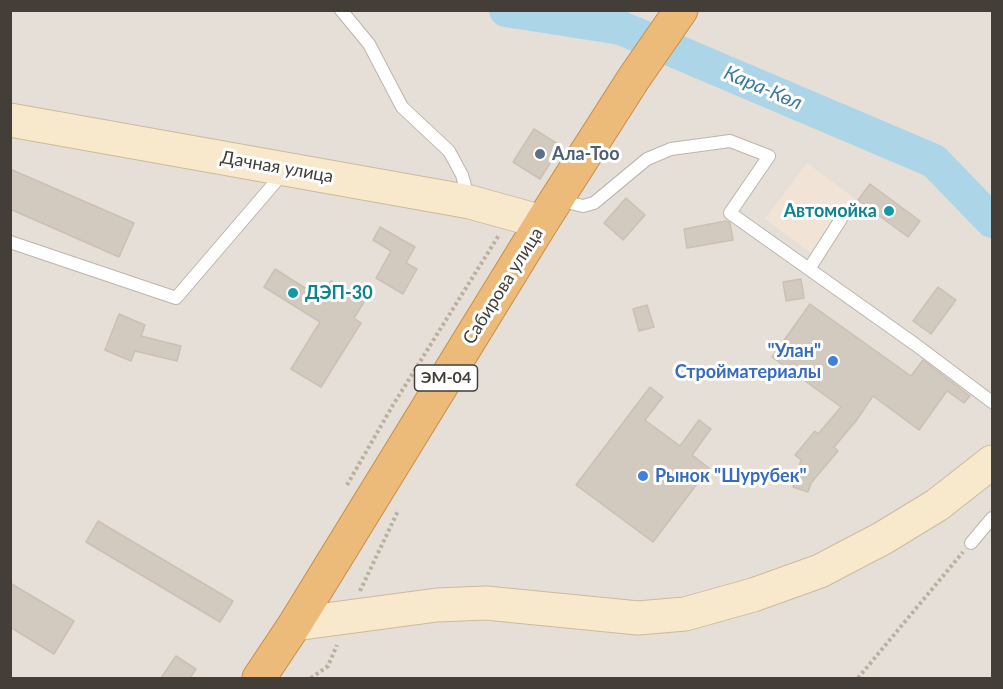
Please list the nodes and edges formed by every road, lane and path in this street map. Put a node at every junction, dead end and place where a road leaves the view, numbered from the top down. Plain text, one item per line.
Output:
1 (341, 10) edge
2 (681, 10) edge
3 (10, 120) edge
4 (287, 169) junction
5 (470, 202) junction
6 (550, 211) junction
7 (841, 219) dead end
8 (10, 242) edge
9 (809, 270) junction
10 (993, 402) edge
11 (993, 462) edge
12 (403, 501) dead end
13 (993, 518) edge
14 (971, 543) joint
15 (348, 619) junction
16 (295, 624) junction
17 (259, 678) edge
18 (311, 678) edge
19 (858, 678) edge

1 - 5 lane
2 - 6 highway, Сабирова улица / ЭМ-04
3 - 4 main road, Дачная улица
4 - 5 main road, Дачная улица
4 - 8 lane
5 - 6 main road, Дачная улица
6 - 9 lane
6 - 16 highway, Сабирова улица / ЭМ-04
7 - 9 lane
9 - 10 lane
11 - 15 main road
12 - 15 path
13 - 14 lane
14 - 19 path
15 - 16 main road
15 - 18 path
16 - 17 highway, Сабирова улица / ЭМ-04

